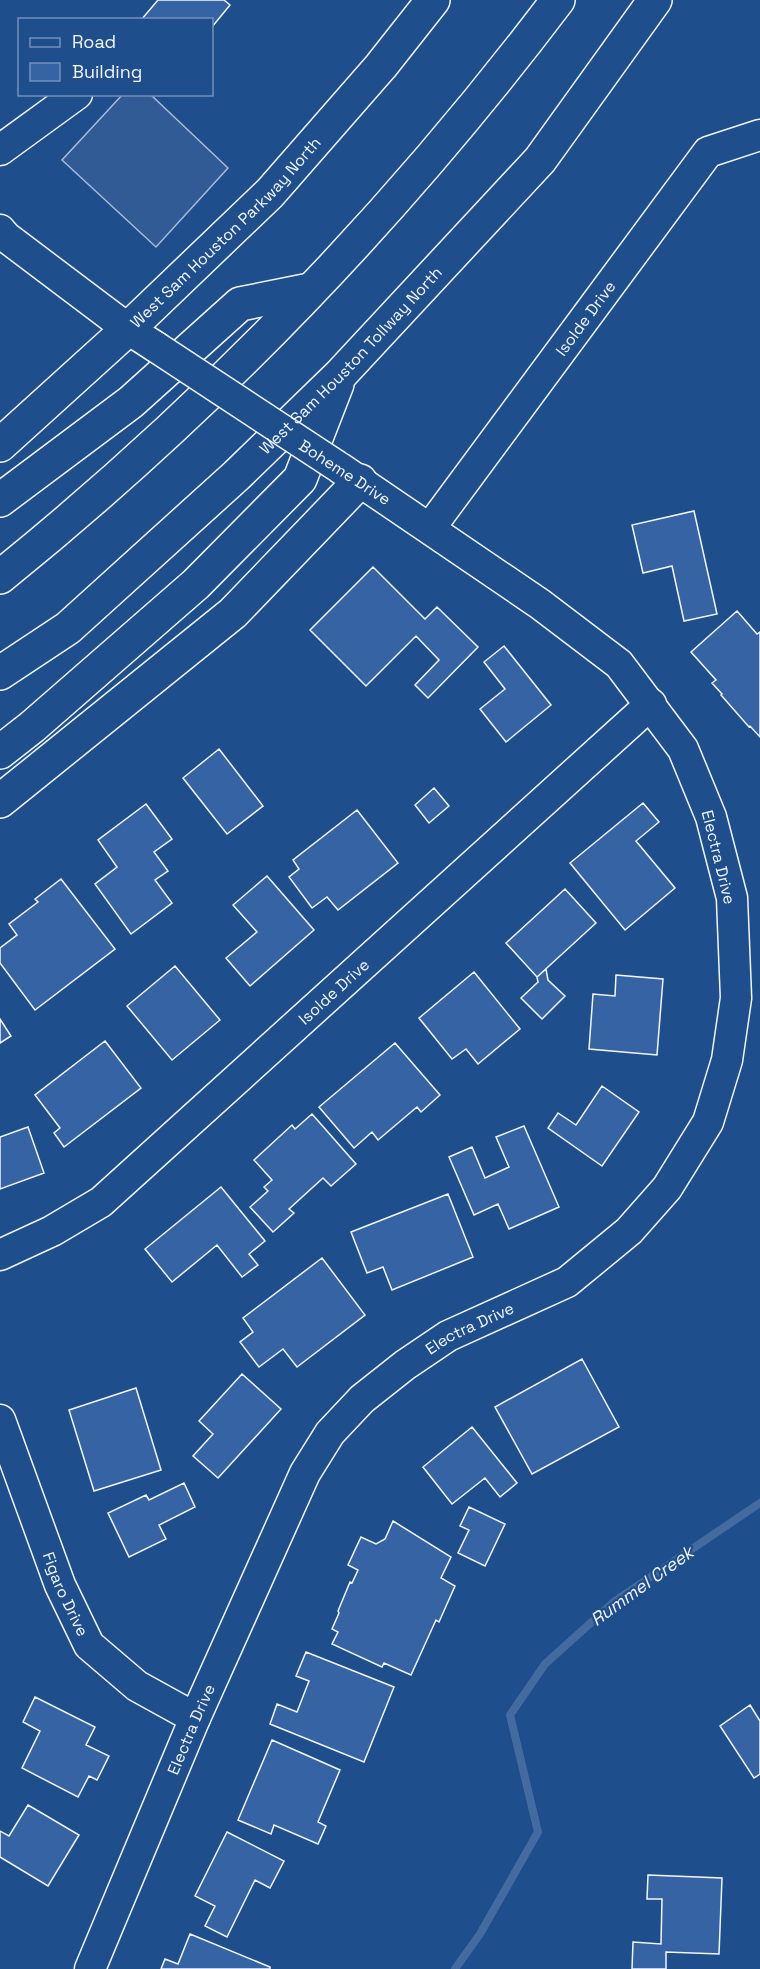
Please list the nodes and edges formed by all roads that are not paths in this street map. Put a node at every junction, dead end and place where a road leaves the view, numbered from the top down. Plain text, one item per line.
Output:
1 (433, 0) edge
2 (558, 0) edge
3 (655, 0) edge
4 (74, 96) edge
5 (760, 135) edge
6 (0, 150) edge
7 (0, 230) edge
8 (310, 290) junction
9 (128, 329) junction
10 (340, 375) junction
11 (0, 445) edge
12 (348, 474) junction
13 (0, 500) edge
14 (430, 528) junction
15 (0, 577) edge
16 (0, 673) edge
17 (651, 704) junction
18 (0, 752) edge
19 (0, 801) edge
20 (0, 1255) edge
21 (0, 1420) edge
22 (195, 1718) junction
23 (90, 1969) edge

1 - 9 main road, West Sam Houston Parkway North
2 - 8 main road
3 - 10 main road, West Sam Houston Tollway North
4 - 6 street
5 - 14 street, Isolde Drive
7 - 9 street, Boheme Drive
8 - 13 main road
8 - 15 main road
9 - 11 main road, West Sam Houston Parkway North
9 - 12 street, Boheme Drive, bridge
10 - 16 main road, West Sam Houston Tollway North
10 - 18 main road
12 - 14 street, Boheme Drive
12 - 19 main road
14 - 17 street, Boheme Drive
17 - 20 street, Isolde Drive
17 - 22 street, Electra Drive
21 - 22 street, Figaro Drive
22 - 23 street, Electra Drive

